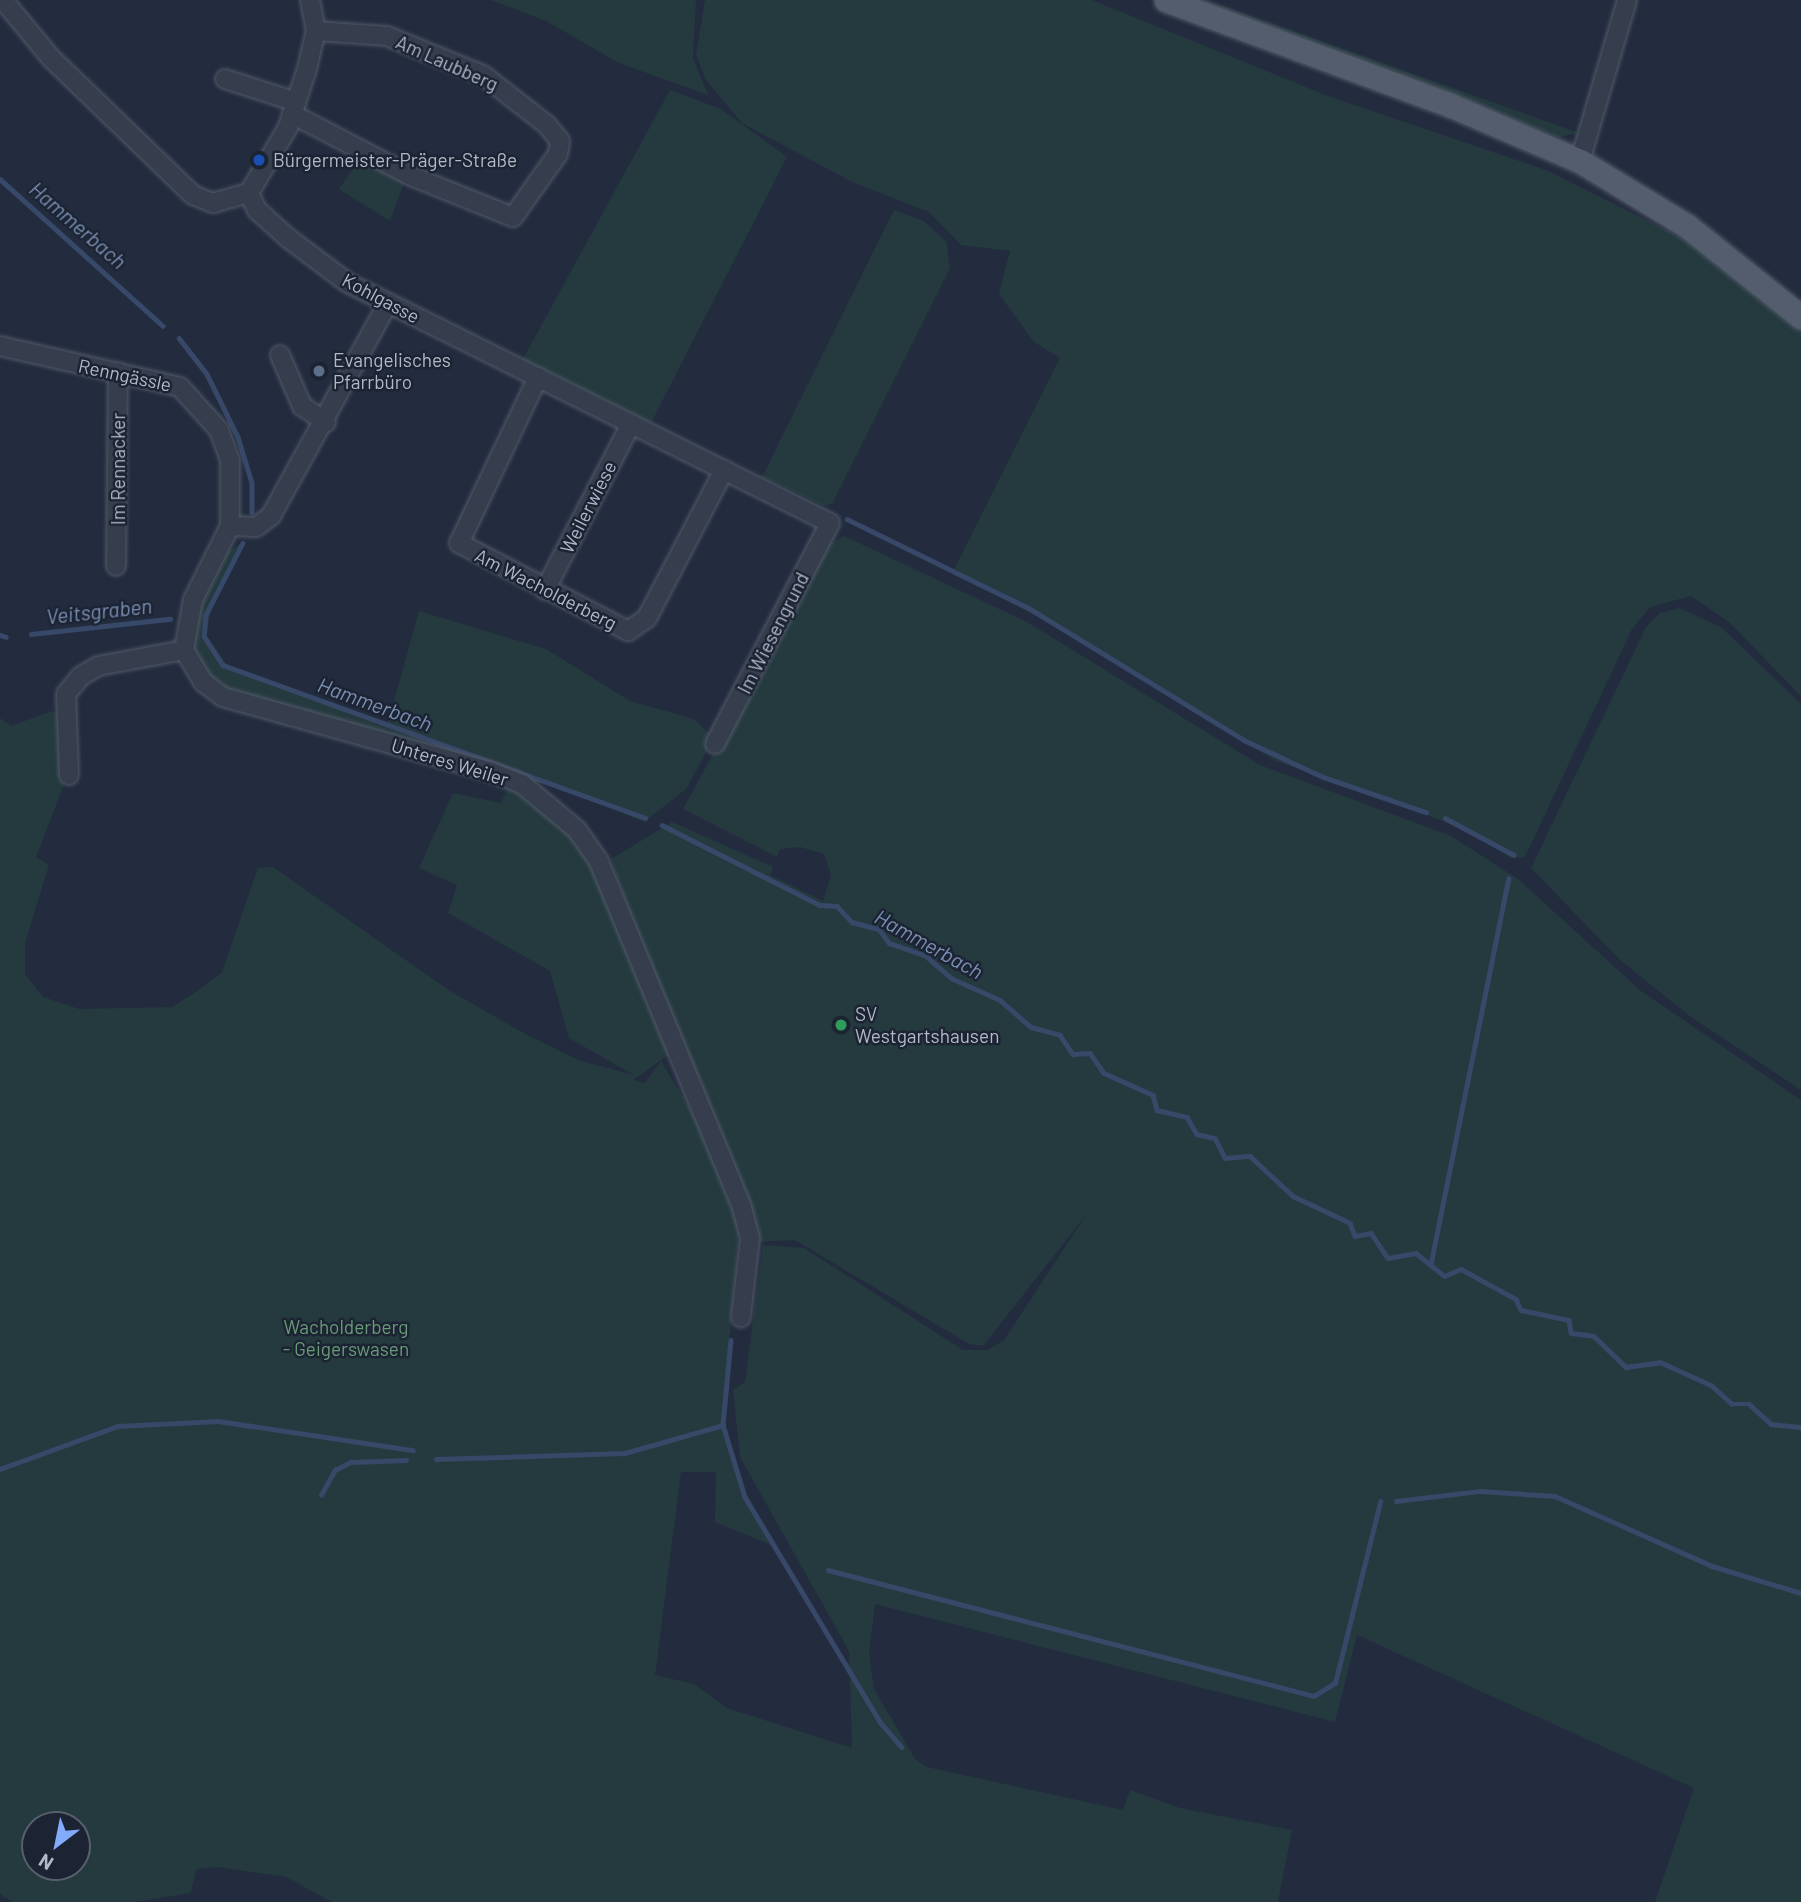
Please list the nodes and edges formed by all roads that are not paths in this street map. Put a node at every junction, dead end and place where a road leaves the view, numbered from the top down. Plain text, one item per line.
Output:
1 (4, 0) edge
2 (310, 0) edge
3 (1166, 0) edge
4 (1627, 0) edge
5 (316, 31) junction
6 (225, 79) dead end
7 (294, 108) junction
8 (1580, 161) junction
9 (248, 193) junction
10 (388, 303) junction
11 (1801, 317) edge
12 (0, 346) edge
13 (280, 355) dead end
14 (118, 372) junction
15 (538, 377) junction
16 (326, 422) junction
17 (631, 424) junction
18 (724, 470) junction
19 (830, 523) joint
20 (230, 526) junction
21 (117, 566) dead end
22 (545, 590) junction
23 (184, 650) junction
24 (715, 744) dead end
25 (69, 775) dead end
26 (741, 1317) dead end

1 - 9 street
2 - 5 street
3 - 8 main road
4 - 8 street
5 - 7 street
5 - 7 street, Am Laubberg
6 - 7 street
7 - 9 street
8 - 11 main road
9 - 10 street, Kohlgasse
10 - 15 street, Kohlgasse
10 - 16 street
12 - 14 street, Renngässle
13 - 16 street
14 - 20 street, Renngässle
14 - 21 street, Im Rennacker
15 - 17 street, Kohlgasse
15 - 22 street, Am Wacholderberg
16 - 20 street
17 - 18 street, Kohlgasse
17 - 22 street, Weilerwiese
18 - 19 street, Kohlgasse
18 - 22 street, Am Wacholderberg
19 - 24 street, Im Wiesengrund
20 - 23 street
23 - 25 street
23 - 26 street, Unteres Weiler

